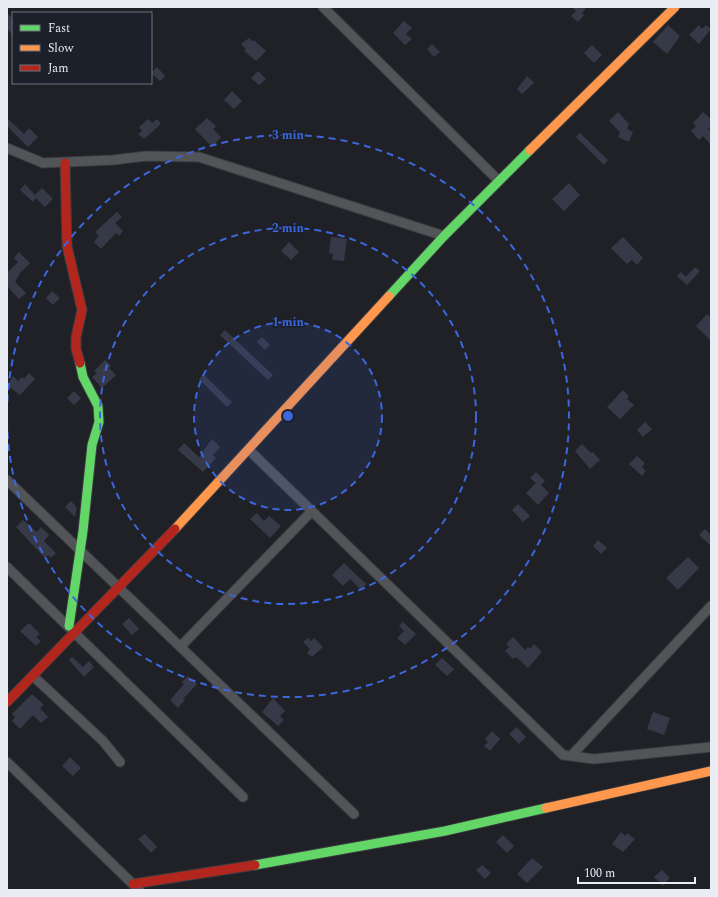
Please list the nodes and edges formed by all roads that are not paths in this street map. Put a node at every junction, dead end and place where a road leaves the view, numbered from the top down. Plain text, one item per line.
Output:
1 (323, 7) edge
2 (675, 7) edge
3 (7, 148) edge
4 (65, 163) junction
5 (499, 181) junction
6 (444, 236) junction
7 (249, 450) junction
8 (7, 480) edge
9 (312, 511) junction
10 (80, 549) junction
11 (7, 567) edge
12 (119, 587) junction
13 (711, 606) edge
14 (72, 629) junction
15 (181, 646) junction
16 (33, 676) junction
17 (7, 702) edge
18 (711, 747) edge
19 (571, 756) junction
20 (7, 762) edge
21 (120, 762) dead end
22 (711, 771) edge
23 (243, 797) dead end
24 (354, 814) dead end
25 (136, 887) edge

1 - 5 street
2 - 5 street
3 - 4 street
4 - 6 street
4 - 10 street
5 - 6 street
6 - 7 street
7 - 9 street
7 - 12 street
8 - 10 street
9 - 15 street
9 - 19 street
10 - 12 street
10 - 14 street
11 - 14 street
12 - 14 street
12 - 15 street
13 - 19 street
14 - 16 street
14 - 23 street
15 - 24 street
16 - 17 street
16 - 21 street
18 - 19 street
20 - 25 street
22 - 25 street

